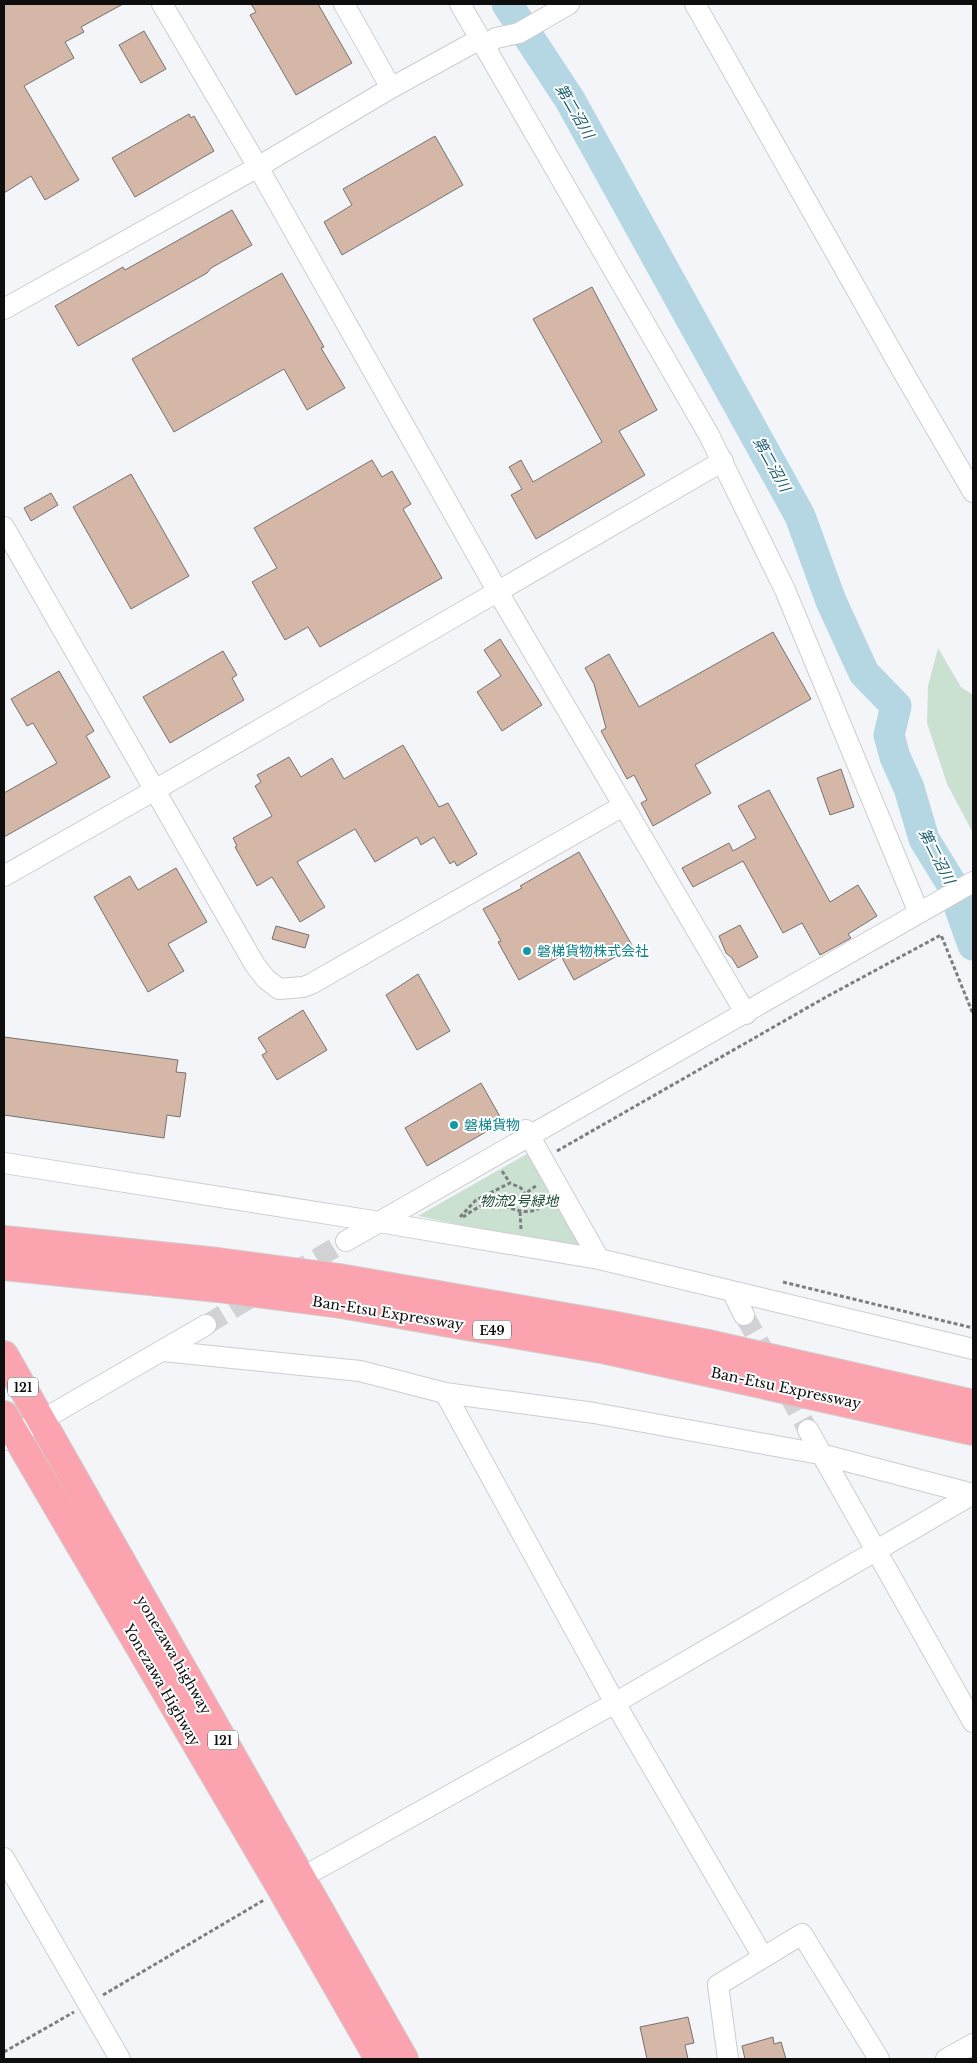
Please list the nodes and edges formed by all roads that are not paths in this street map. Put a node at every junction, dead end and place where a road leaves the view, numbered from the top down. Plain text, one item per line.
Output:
1 (162, 4) edge
2 (344, 4) edge
3 (460, 4) edge
4 (569, 4) edge
5 (695, 4) edge
6 (482, 42) junction
7 (391, 88) junction
8 (258, 167) junction
9 (4, 309) edge
10 (723, 461) junction
11 (973, 492) edge
12 (4, 527) edge
13 (498, 592) junction
14 (155, 790) junction
15 (623, 806) junction
16 (4, 876) edge
17 (973, 883) edge
18 (919, 913) junction
19 (746, 1014) junction
20 (528, 1133) junction
21 (4, 1163) edge
22 (378, 1222) junction
23 (4, 1225) edge
24 (346, 1241) tunnel mouth
25 (4, 1257) edge
26 (599, 1259) junction
27 (218, 1262) junction
28 (732, 1291) junction
29 (744, 1315) tunnel mouth
30 (206, 1325) tunnel mouth
31 (973, 1349) edge
32 (163, 1351) junction
33 (4, 1354) edge
34 (445, 1393) junction
35 (973, 1404) edge
36 (42, 1420) junction
37 (7, 1429) edge
38 (808, 1430) tunnel mouth
39 (973, 1431) edge
40 (820, 1454) junction
41 (973, 1494) edge
42 (875, 1550) junction
43 (616, 1703) junction
44 (973, 1722) edge
45 (4, 1858) edge
46 (301, 1878) junction
47 (763, 1957) junction
48 (973, 2044) edge
49 (120, 2059) edge
50 (378, 2059) edge
51 (404, 2059) edge
52 (728, 2059) edge
53 (879, 2059) edge
54 (946, 2059) edge

1 - 8 street
2 - 7 street
3 - 6 street
4 - 6 street
5 - 11 street
6 - 7 street
6 - 10 street
7 - 8 street
8 - 9 street
8 - 13 street
10 - 13 street
10 - 18 street
12 - 14 street
13 - 14 street
13 - 15 street
14 - 15 street
14 - 16 street
15 - 19 street
17 - 18 street
18 - 19 street
19 - 20 street
20 - 22 street
20 - 26 street
21 - 22 street
22 - 24 street
22 - 26 street
23 - 27 highway
25 - 27 highway, Ban-Etsu Expressway / E49
25 - 39 highway, Ban-Etsu Expressway / E49
26 - 28 street
27 - 35 highway, Ban-Etsu Expressway / E49
28 - 29 street
28 - 31 street
30 - 32 street
32 - 34 street
32 - 36 street
33 - 36 highway, yonezawa highway / 121
34 - 40 street
34 - 43 street
36 - 37 street
36 - 46 highway, yonezawa highway / 121
37 - 50 highway, Yonezawa Highway / 121
38 - 40 street
40 - 41 street
40 - 42 street
41 - 42 street
42 - 43 street
42 - 44 street
43 - 46 street
43 - 47 street
45 - 49 street
46 - 51 highway, yonezawa highway / 121
47 - 52 street
47 - 53 street
48 - 54 street

